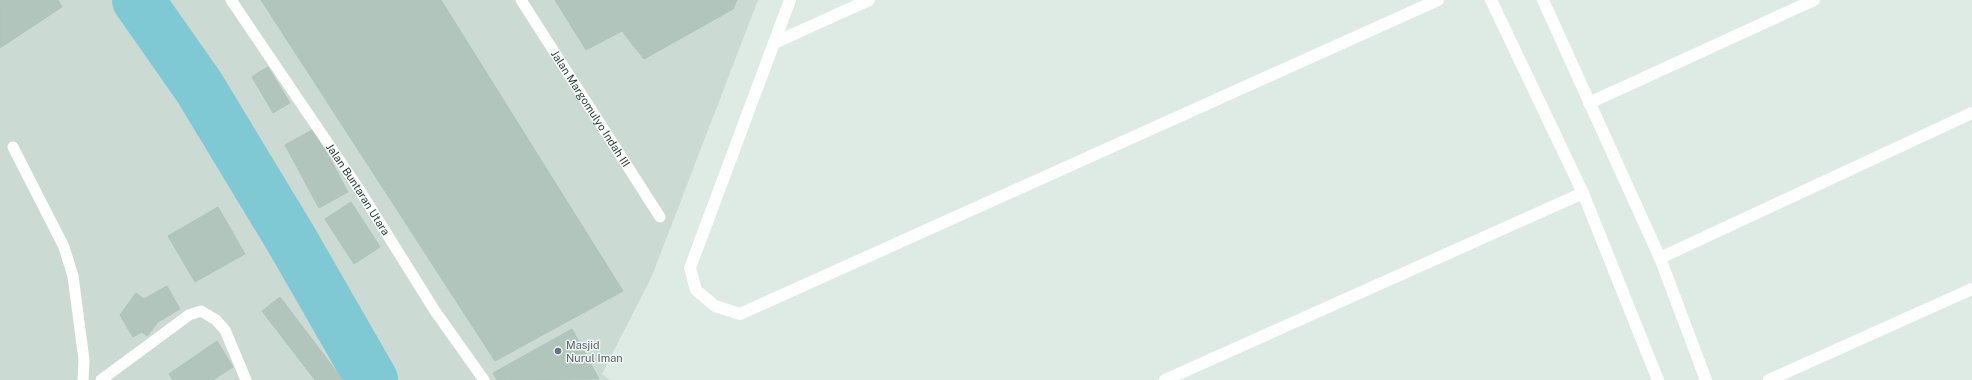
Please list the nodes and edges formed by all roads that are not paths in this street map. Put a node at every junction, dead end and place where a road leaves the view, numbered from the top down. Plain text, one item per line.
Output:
1 (231, 0) edge
2 (521, 0) edge
3 (790, 0) edge
4 (869, 0) edge
5 (1438, 0) edge
6 (1491, 0) edge
7 (1543, 0) edge
8 (1814, 0) edge
9 (774, 43) junction
10 (1589, 103) junction
11 (1972, 113) edge
12 (13, 147) dead end
13 (1583, 193) junction
14 (660, 217) dead end
15 (1660, 258) junction
16 (1972, 289) edge
17 (82, 380) edge
18 (101, 380) edge
19 (246, 380) edge
20 (484, 380) edge
21 (1165, 380) edge
22 (1658, 380) edge
23 (1706, 380) edge
24 (1769, 380) edge

1 - 20 lane, Jalan Buntaran Utara
2 - 14 lane, Jalan Margomulyo Indah III
3 - 9 street
4 - 9 street
5 - 9 street
6 - 13 street
7 - 10 street
8 - 10 street
10 - 15 street
11 - 15 street
12 - 17 lane
13 - 21 street
13 - 22 street
15 - 23 street
16 - 24 street
18 - 19 lane

